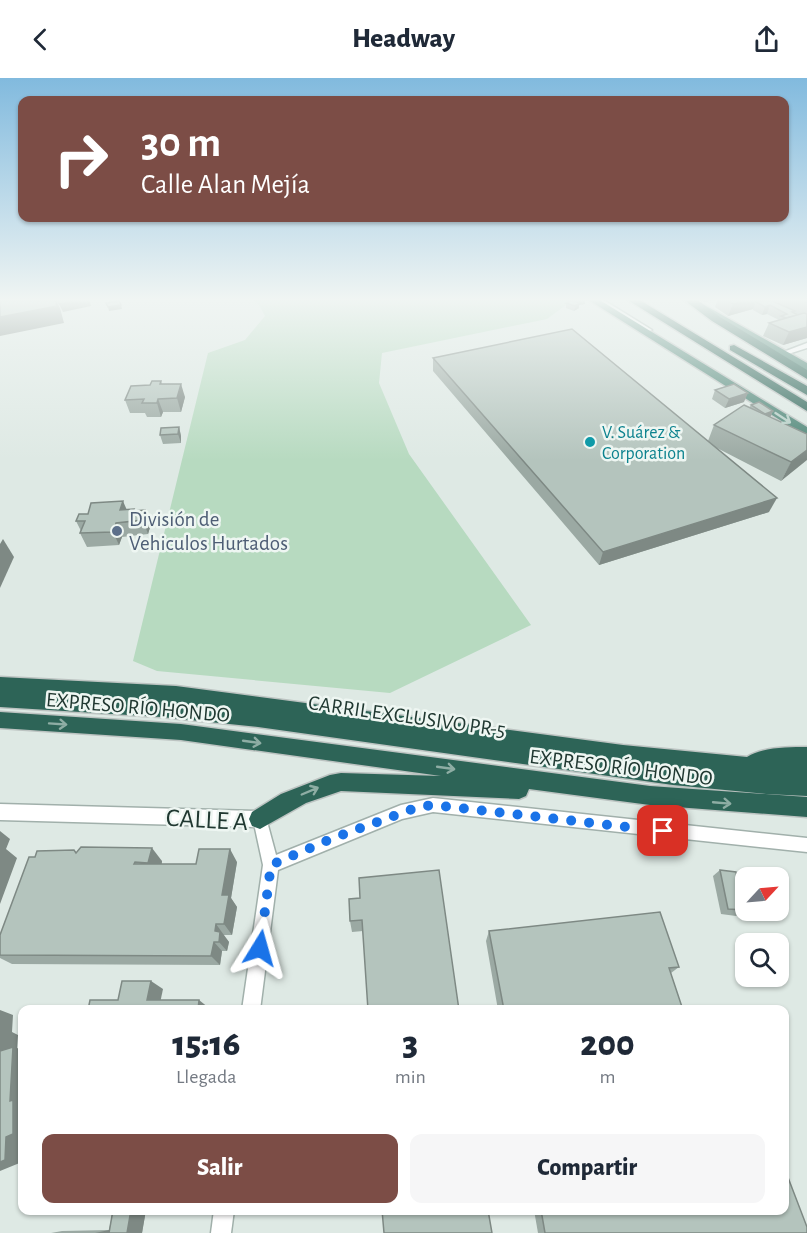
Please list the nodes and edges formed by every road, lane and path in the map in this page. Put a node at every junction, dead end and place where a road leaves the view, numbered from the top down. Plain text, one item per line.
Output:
1 (680, 353) edge
2 (682, 353) edge
3 (719, 353) edge
4 (731, 353) edge
5 (741, 353) edge
6 (771, 353) edge
7 (785, 353) edge
8 (782, 354) joint
9 (807, 368) edge
10 (807, 375) edge
11 (724, 380) junction
12 (807, 392) edge
13 (807, 400) edge
14 (807, 407) edge
15 (807, 433) edge
16 (0, 685) edge
17 (0, 699) edge
18 (0, 720) edge
19 (807, 756) edge
20 (731, 766) junction
21 (807, 772) edge
22 (807, 786) edge
23 (655, 797) junction
24 (807, 807) edge
25 (0, 812) edge
26 (260, 819) junction
27 (807, 845) edge
28 (271, 865) junction
29 (252, 1005) edge
30 (223, 1215) edge
31 (221, 1233) edge

1 - 11 highway
2 - 11 street
3 - 14 highway
4 - 13 highway
5 - 12 highway
6 - 10 highway
7 - 8 street
8 - 9 highway
11 -> 15 highway
16 - 20 highway, EXPRESO RÍO HONDO
17 - 22 highway, CARRIL EXCLUSIVO PR-5
18 -> 23 highway, EXPRESO RÍO HONDO
19 - 20 highway
20 - 21 highway, EXPRESO RÍO HONDO
23 -> 24 highway, EXPRESO RÍO HONDO
26 -> 23 highway
25 - 26 street, CALLE A
26 - 28 street, CALLE A
27 - 28 street
28 - 29 street, CALLE A
30 - 31 street

